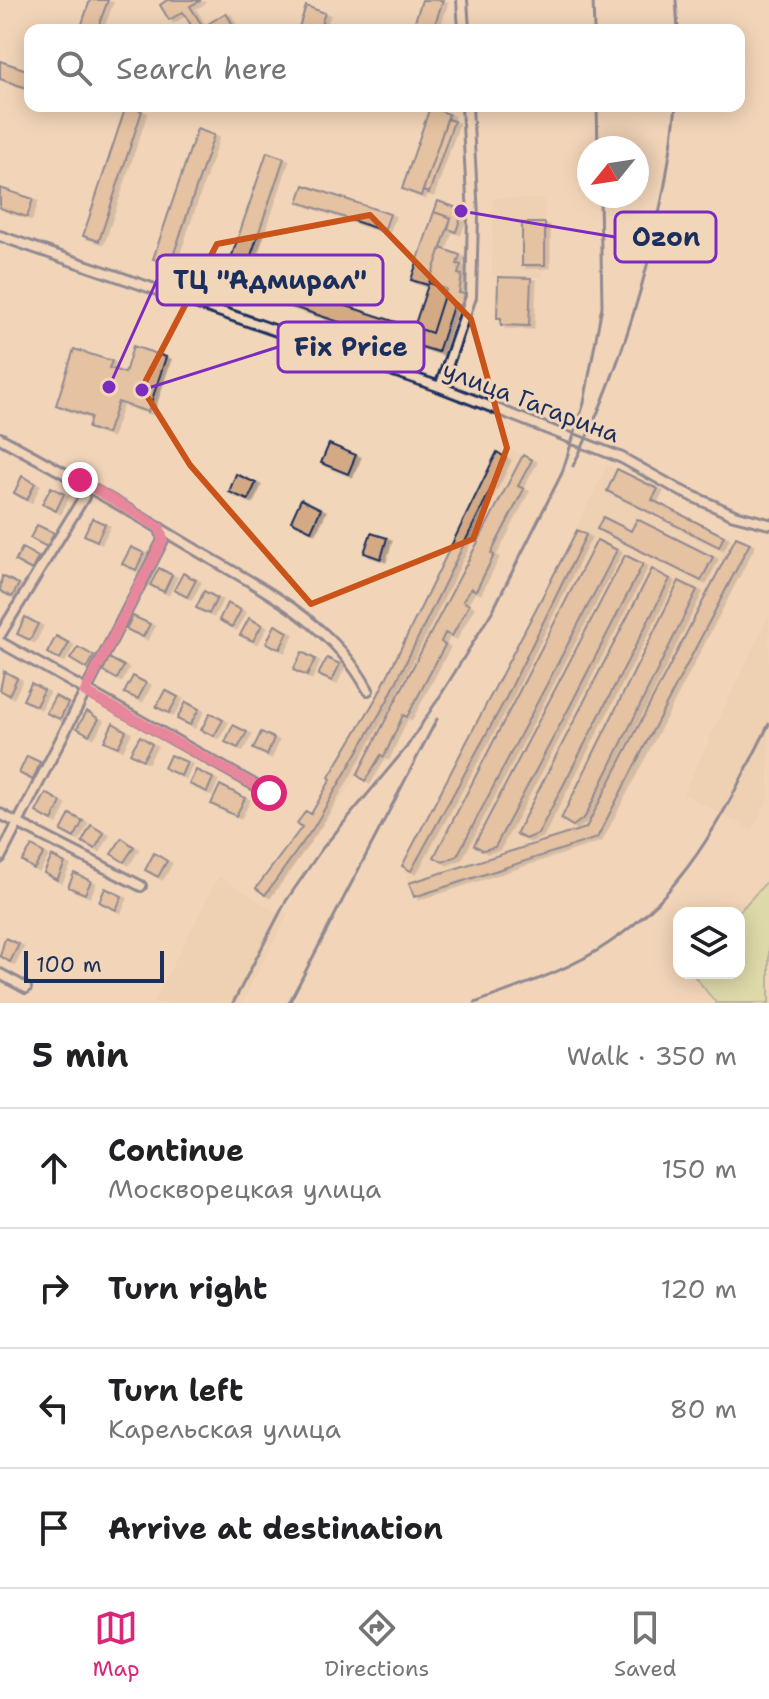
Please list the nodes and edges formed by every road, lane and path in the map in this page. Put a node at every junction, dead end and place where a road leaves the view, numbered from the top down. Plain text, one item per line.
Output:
1 (462, 0) edge
2 (464, 24) edge
3 (467, 112) edge
4 (0, 236) edge
5 (440, 387) junction
6 (0, 438) edge
7 (83, 482) junction
8 (769, 524) edge
9 (160, 528) junction
10 (0, 635) edge
11 (0, 642) edge
12 (368, 690) dead end
13 (85, 692) junction
14 (269, 793) dead end
15 (0, 814) edge
16 (18, 823) junction
17 (0, 858) edge
18 (141, 886) dead end
19 (0, 974) edge
20 (26, 988) dead end

1 - 2 street
3 - 5 street
4 - 5 street, улица Гагарина
5 - 8 street, улица Гагарина
6 - 7 street
7 - 9 street
7 - 10 street
9 - 12 street
9 - 13 street
11 - 13 street
13 - 14 street
13 - 16 street
15 - 16 street
16 - 17 street
16 - 18 street
19 - 20 street

